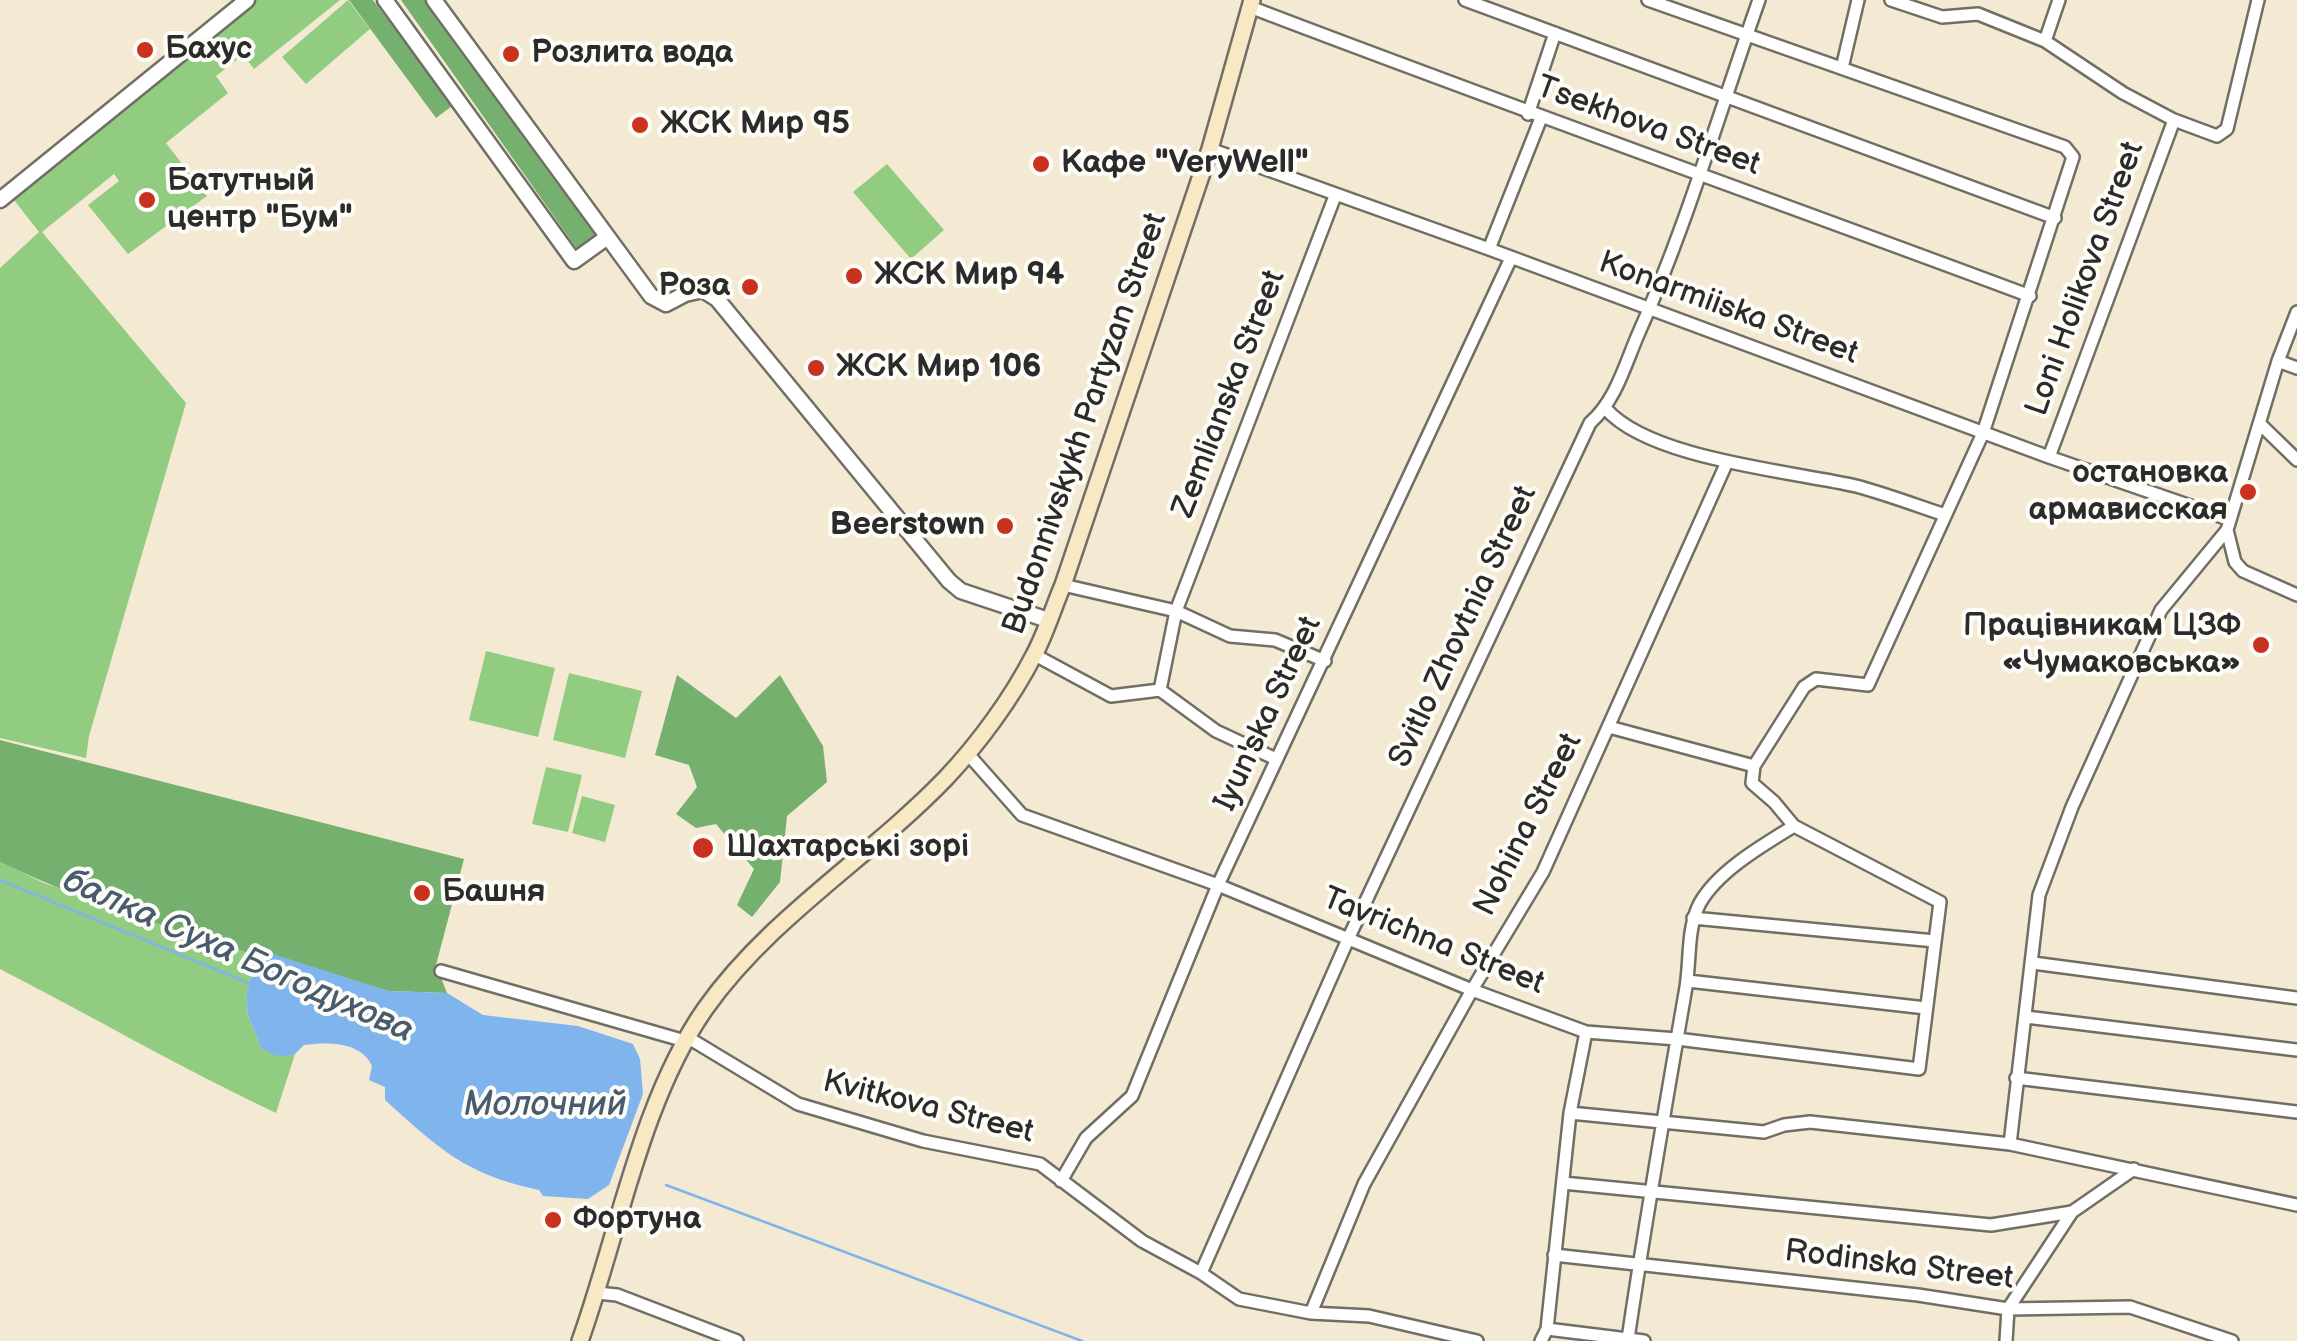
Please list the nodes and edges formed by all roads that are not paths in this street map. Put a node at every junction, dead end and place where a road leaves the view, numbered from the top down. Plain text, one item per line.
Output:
1 (247, 0) edge
2 (385, 0) edge
3 (434, 0) edge
4 (1465, 0) edge
5 (1648, 0) edge
6 (1759, 0) edge
7 (1858, 0) edge
8 (1891, 0) edge
9 (2059, 0) edge
10 (2258, 0) edge
11 (1251, 3) edge
12 (1556, 33) junction
13 (1746, 36) junction
14 (2045, 42) junction
15 (1842, 68) junction
16 (1727, 97) junction
17 (1534, 116) junction
18 (2174, 120) junction
19 (1210, 150) junction
20 (1701, 174) junction
21 (1335, 196) junction
22 (0, 200) edge
23 (2056, 218) junction
24 (606, 238) junction
25 (1489, 249) junction
26 (1511, 258) junction
27 (2030, 296) junction
28 (1650, 310) junction
29 (2297, 312) edge
30 (2278, 361) junction
31 (2297, 368) edge
32 (1606, 408) junction
33 (2260, 424) junction
34 (1983, 433) junction
35 (2049, 457) junction
36 (2297, 460) edge
37 (1727, 462) junction
38 (1945, 515) junction
39 (2228, 524) junction
40 (1063, 585) junction
41 (2297, 595) edge
42 (1176, 611) junction
43 (1048, 620) junction
44 (1035, 655) junction
45 (1325, 662) junction
46 (1160, 690) junction
47 (1609, 727) junction
48 (968, 754) junction
49 (1276, 758) junction
50 (1754, 766) junction
51 (1794, 826) junction
52 (1218, 885) junction
53 (1693, 918) junction
54 (1349, 937) junction
55 (1935, 941) junction
56 (2033, 964) junction
57 (441, 970) dead end
58 (1688, 981) junction
59 (1472, 990) junction
60 (2297, 998) edge
61 (1926, 1008) junction
62 (2026, 1017) junction
63 (1586, 1032) junction
64 (686, 1039) junction
65 (1677, 1039) junction
66 (2297, 1050) edge
67 (2016, 1078) junction
68 (2297, 1112) edge
69 (1570, 1114) junction
70 (1661, 1123) junction
71 (2010, 1144) junction
72 (2134, 1169) junction
73 (1061, 1180) junction
74 (1563, 1183) junction
75 (1648, 1191) junction
76 (2297, 1205) edge
77 (2072, 1212) junction
78 (1554, 1255) junction
79 (1639, 1265) junction
80 (1201, 1273) junction
81 (597, 1293) junction
82 (2008, 1309) junction
83 (1311, 1312) junction
84 (1544, 1335) edge
85 (1628, 1339) edge
86 (580, 1341) edge
87 (738, 1341) edge
88 (1477, 1341) edge
89 (1644, 1341) edge
90 (2006, 1341) edge
91 (2232, 1341) edge

1 - 22 street
2 - 24 street
3 - 24 street
4 - 12 street
5 - 13 street, Loni Holikova Street
6 - 13 street, Svitlo Zhovtnia Street
7 - 15 street
8 - 14 street, Loni Holikova Street
9 - 14 street
10 - 18 street, Loni Holikova Street
11 - 17 street, Tsekhova Street
11 - 19 main road, Budonnivskykh Partyzan Street
12 - 16 street
12 - 17 street
13 - 15 street, Loni Holikova Street
13 - 16 street, Svitlo Zhovtnia Street
14 - 18 street, Loni Holikova Street
15 - 23 street, Loni Holikova Street
16 - 20 street, Svitlo Zhovtnia Street
16 - 23 street
17 - 20 street, Tsekhova Street
17 - 25 street
18 - 35 street, Loni Holikova Street
19 - 21 street, Konarmiiska Street
19 - 40 main road, Budonnivskykh Partyzan Street
20 - 27 street, Tsekhova Street
20 - 28 street, Svitlo Zhovtnia Street
21 - 25 street, Konarmiiska Street
21 - 42 street, Zemlianska Street
23 - 27 street
24 - 43 street
25 - 26 street, Konarmiiska Street
26 - 28 street, Konarmiiska Street
26 - 45 street, Iyun'ska Street
27 - 34 street
28 - 32 street, Svitlo Zhovtnia Street
28 - 34 street, Konarmiiska Street
29 - 30 street
30 - 31 street
30 - 33 street
32 - 37 street
32 - 54 street, Svitlo Zhovtnia Street
33 - 36 street
33 - 39 street
34 - 35 street, Konarmiiska Street
34 - 38 street
35 - 39 street, Konarmiiska Street
37 - 38 street
37 - 47 street, Nohina Street
38 - 50 street
39 - 41 street
39 - 56 street
40 - 42 street
40 - 43 main road, Budonnivskykh Partyzan Street
42 - 45 street
42 - 46 street, Zemlianska Street
43 - 44 main road, Budonnivskykh Partyzan Street
44 - 46 street
44 - 48 main road, Budonnivskykh Partyzan Street
45 - 49 street, Iyun'ska Street
46 - 49 street
47 - 50 street
47 - 59 street, Nohina Street
48 - 52 street, Tavrichna Street
48 - 64 main road, Budonnivskykh Partyzan Street
49 - 52 street, Iyun'ska Street
50 - 51 street
51 - 53 street
51 - 55 street
52 - 54 street, Tavrichna Street
52 - 73 street, Iyun'ska Street
53 - 55 street
53 - 58 street
54 - 59 street, Tavrichna Street
54 - 80 street, Svitlo Zhovtnia Street
55 - 61 street
56 - 60 street
56 - 62 street
57 - 64 street, Kvitkova Street
58 - 61 street
58 - 65 street
59 - 63 street, Tavrichna Street
59 - 83 street, Nohina Street
61 - 65 street, Tavrichna Street
62 - 66 street
62 - 67 street
63 - 65 street, Tavrichna Street
63 - 69 street
64 - 73 street, Kvitkova Street
64 - 81 main road, Budonnivskykh Partyzan Street
65 - 70 street
67 - 68 street
67 - 71 street
69 - 70 street
69 - 74 street
70 - 71 street
70 - 75 street
71 - 72 street
72 - 76 street
72 - 77 street
73 - 80 street, Kvitkova Street
74 - 75 street
74 - 78 street
75 - 77 street
75 - 79 street
77 - 82 street
78 - 79 street, Rodinska Street
78 - 84 street
79 - 82 street, Rodinska Street
79 - 85 street
80 - 83 street, Kvitkova Street
81 - 86 main road, Budonnivskykh Partyzan Street
81 - 87 street
82 - 90 street
82 - 91 street, Rodinska Street
83 - 88 street, Kvitkova Street
84 - 85 street
85 - 89 street

